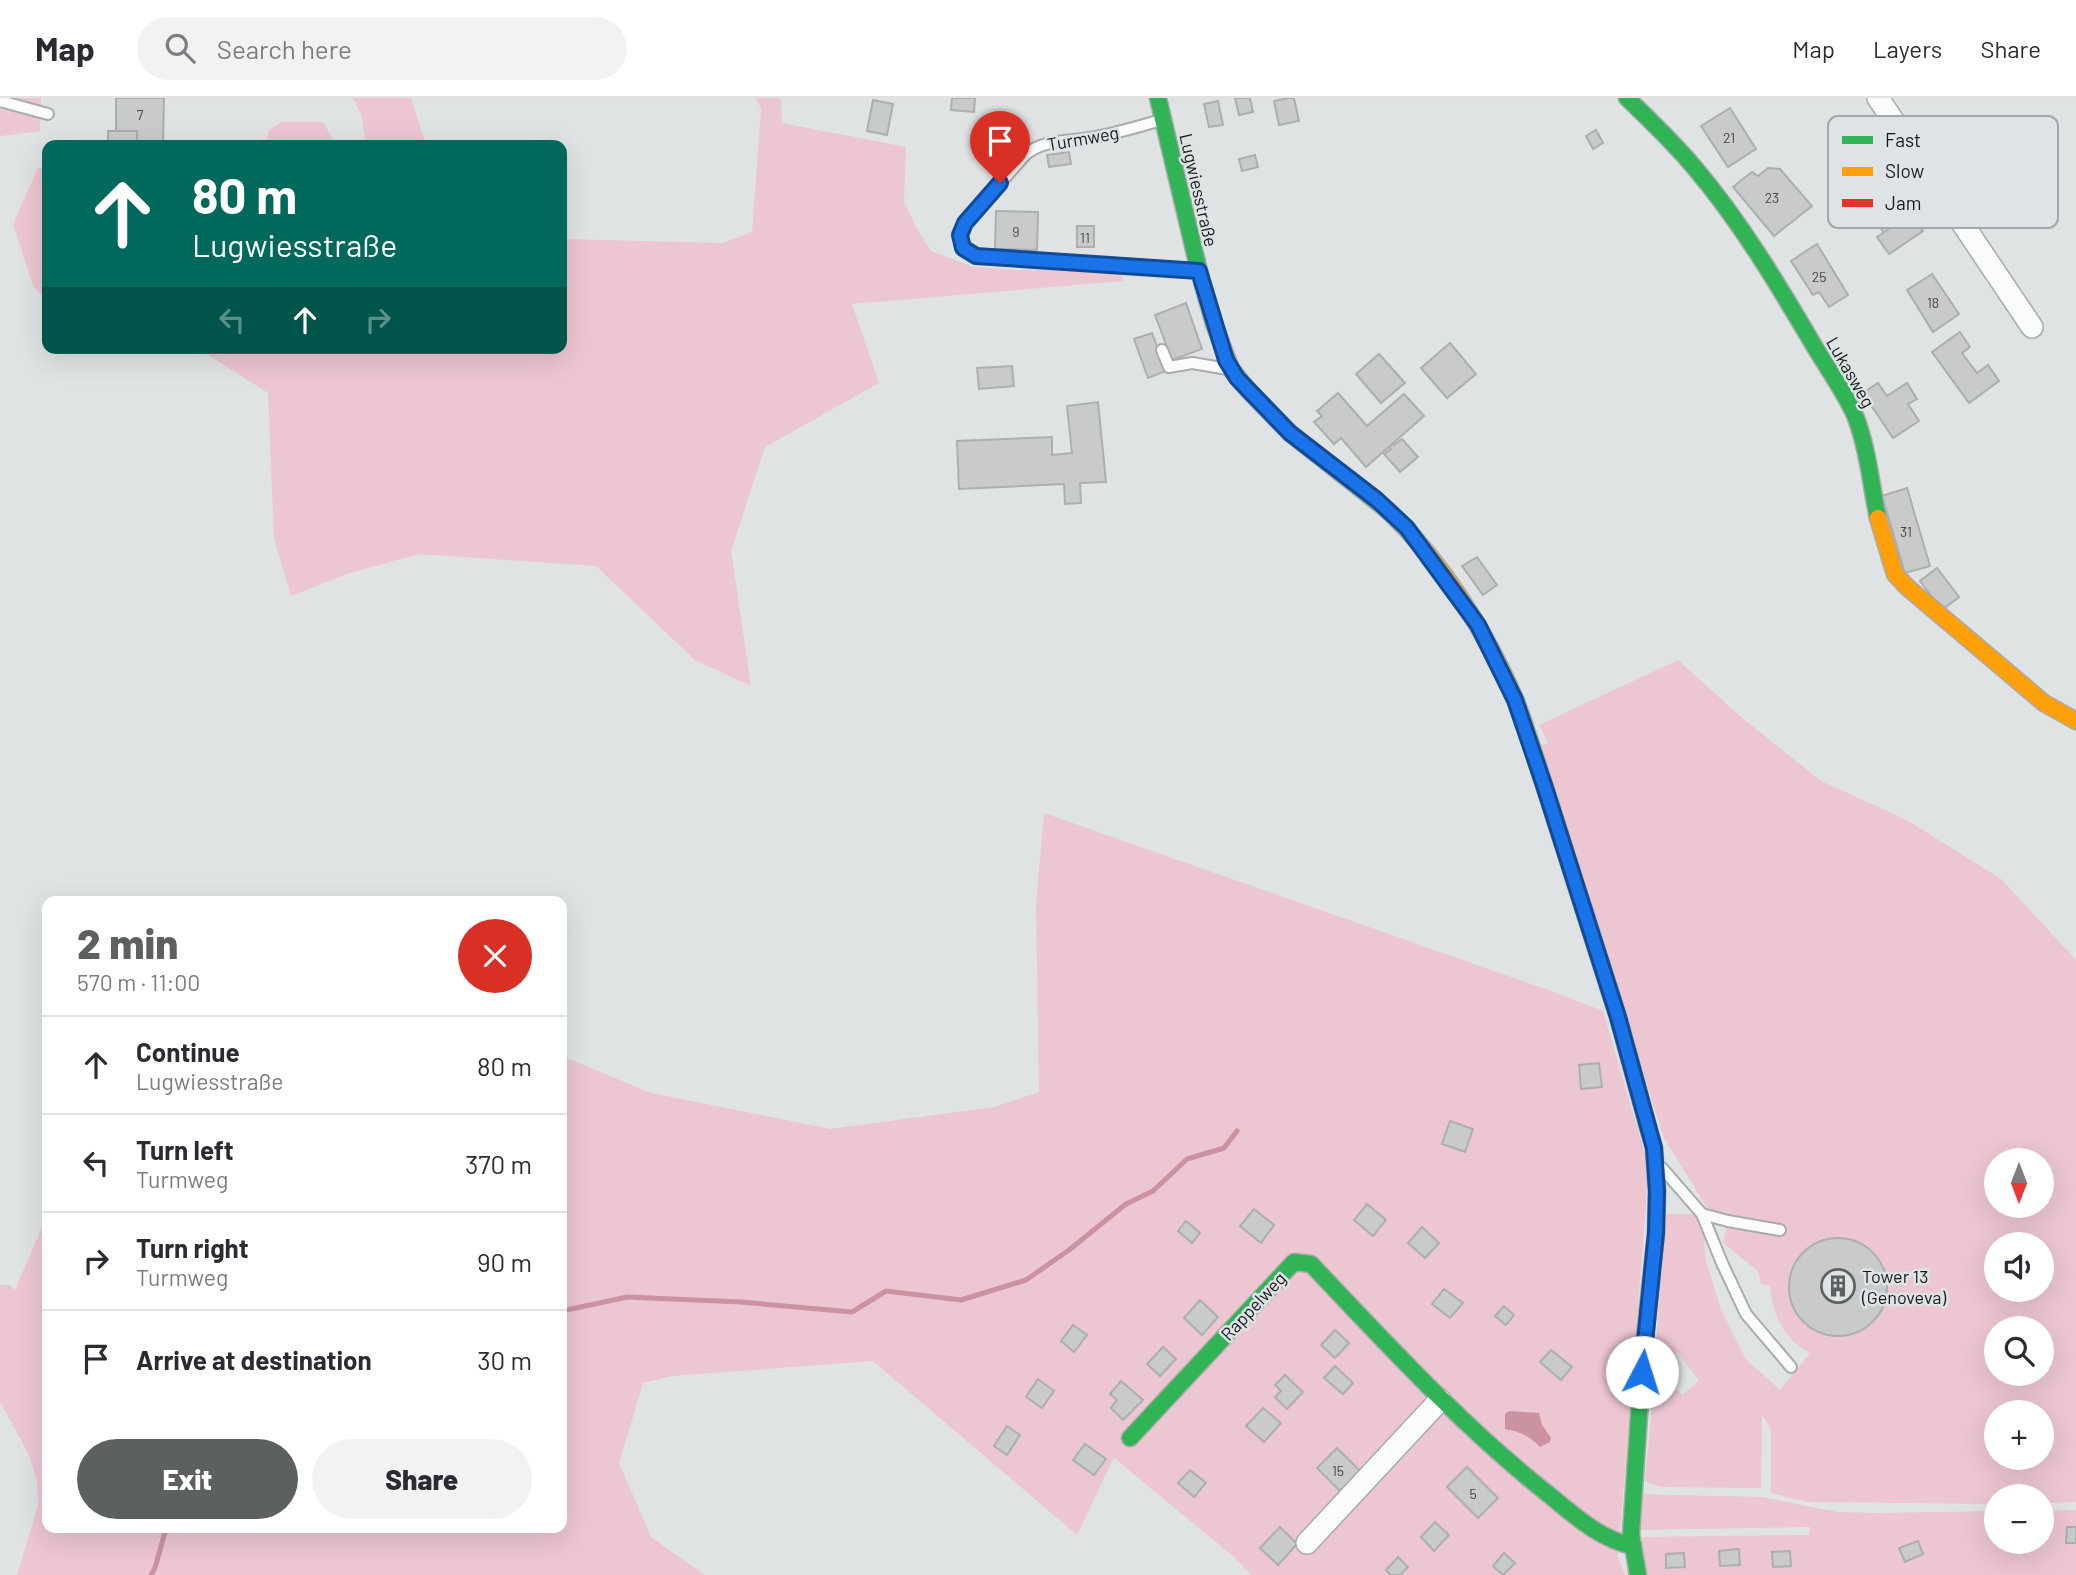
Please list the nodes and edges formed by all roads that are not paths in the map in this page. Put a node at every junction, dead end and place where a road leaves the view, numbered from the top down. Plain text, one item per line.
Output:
1 (1158, 98) edge
2 (1627, 98) edge
3 (1878, 98) edge
4 (0, 101) edge
5 (48, 114) dead end
6 (1890, 116) edge
7 (1163, 119) junction
8 (1965, 228) edge
9 (1199, 271) junction
10 (2032, 327) dead end
11 (1162, 350) dead end
12 (1231, 369) junction
13 (2076, 721) edge
14 (1656, 1161) junction
15 (1702, 1214) junction
16 (1780, 1230) dead end
17 (1790, 1367) dead end
18 (1440, 1400) junction
19 (1129, 1438) dead end
20 (1307, 1543) dead end
21 (1633, 1546) junction
22 (1638, 1575) edge

1 - 7 street, Lugwiesstraße
2 - 13 street, Lukasweg
3 - 6 street
4 - 5 lane
7 - 9 street, Lugwiesstraße
7 - 9 lane, Turmweg
8 - 10 street
9 - 12 street, Lugwiesstraße
11 - 12 lane
12 - 14 street, Lugwiesstraße
14 - 15 lane
14 - 21 street, Lugwiesstraße
15 - 16 lane
15 - 17 lane
18 - 19 street, Rappelweg
18 - 20 street
18 - 21 street, Rappelweg
21 - 22 street, Lugwiesstraße

